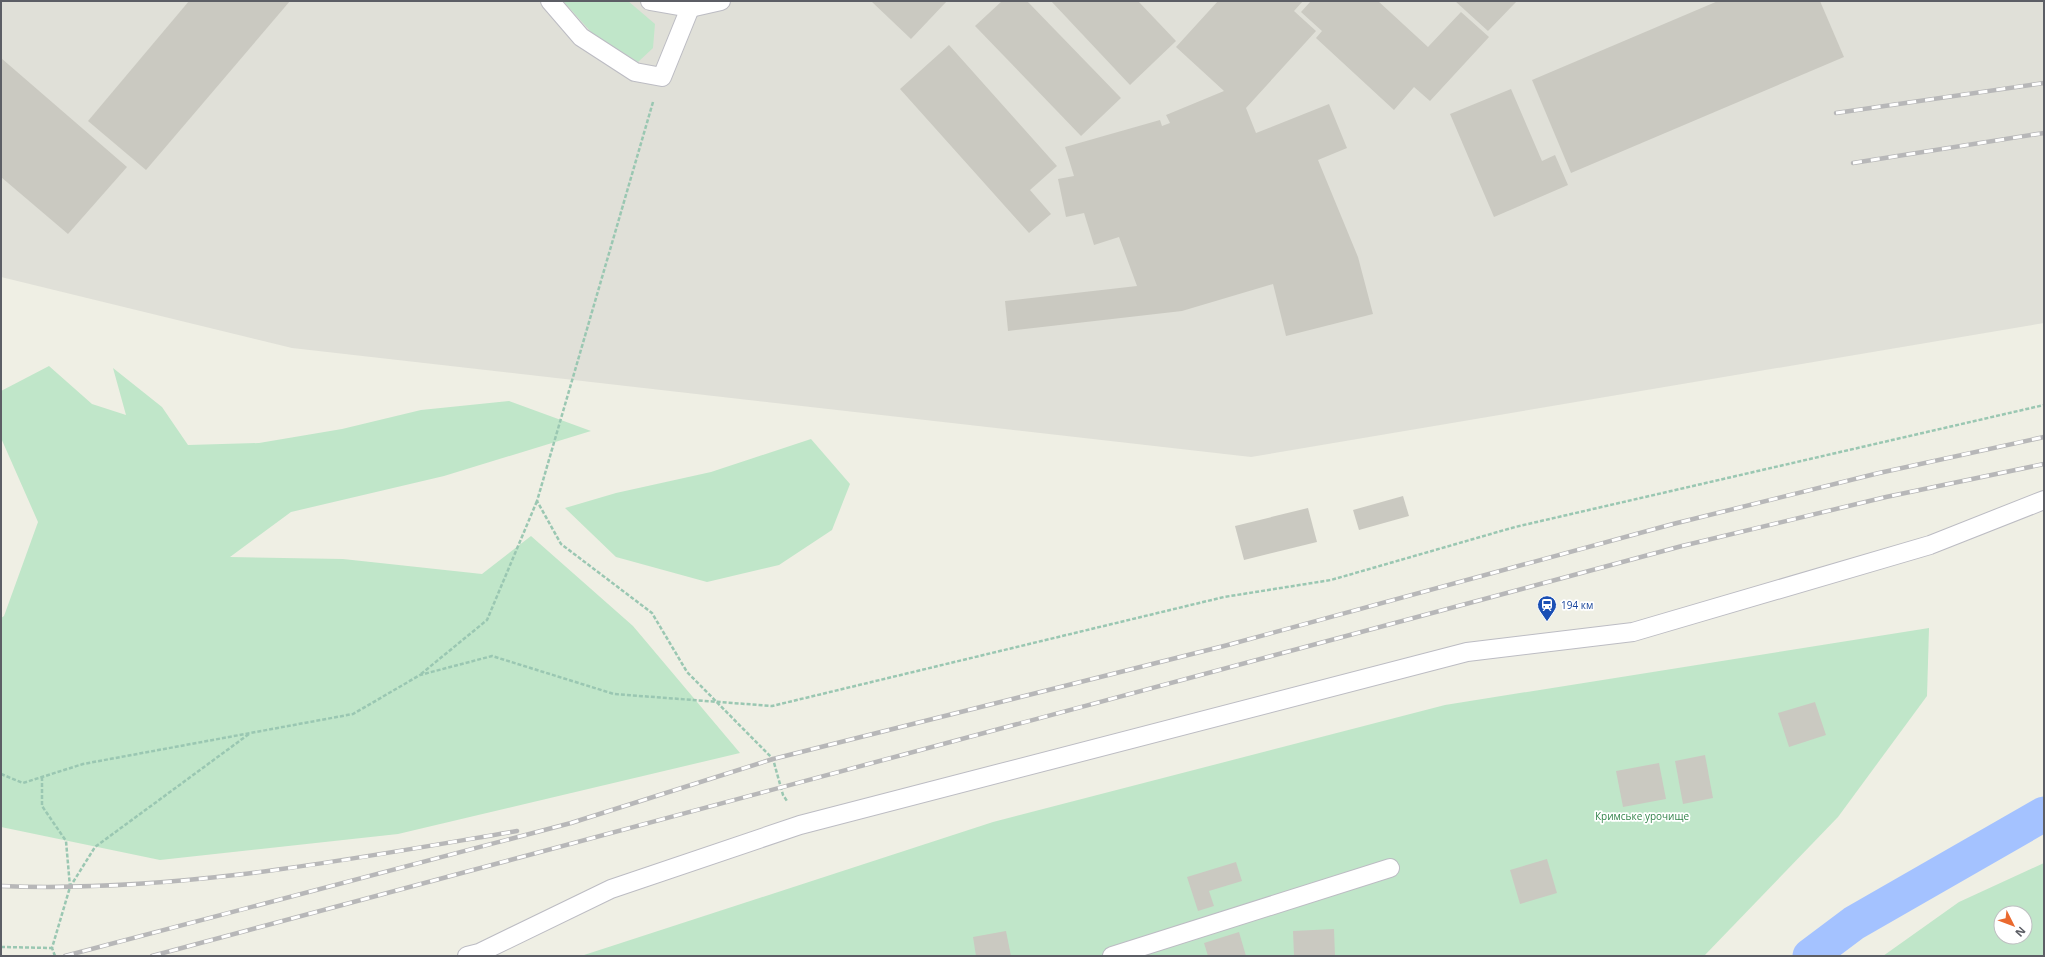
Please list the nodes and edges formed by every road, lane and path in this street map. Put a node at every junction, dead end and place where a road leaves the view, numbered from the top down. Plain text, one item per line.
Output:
1 (550, 1) edge
2 (650, 1) edge
3 (721, 1) edge
4 (690, 8) junction
5 (662, 77) junction
6 (2044, 406) edge
7 (2044, 500) edge
8 (537, 501) junction
9 (420, 675) junction
10 (716, 702) junction
11 (251, 733) junction
12 (1, 774) edge
13 (42, 777) junction
14 (800, 824) junction
15 (1390, 868) dead end
16 (70, 887) junction
17 (1, 947) edge
18 (52, 948) junction
19 (55, 956) edge
20 (467, 956) edge
21 (1112, 956) edge

1 - 5 lane
2 - 4 lane
3 - 4 lane
4 - 5 lane
5 - 8 path
6 - 10 path
7 - 14 lane
8 - 9 path
8 - 10 path
9 - 10 path
9 - 11 path
10 - 14 path
11 - 13 path
11 - 16 path
12 - 13 path
13 - 16 path
14 - 20 lane
15 - 21 lane
16 - 18 path
17 - 18 path
18 - 19 path

